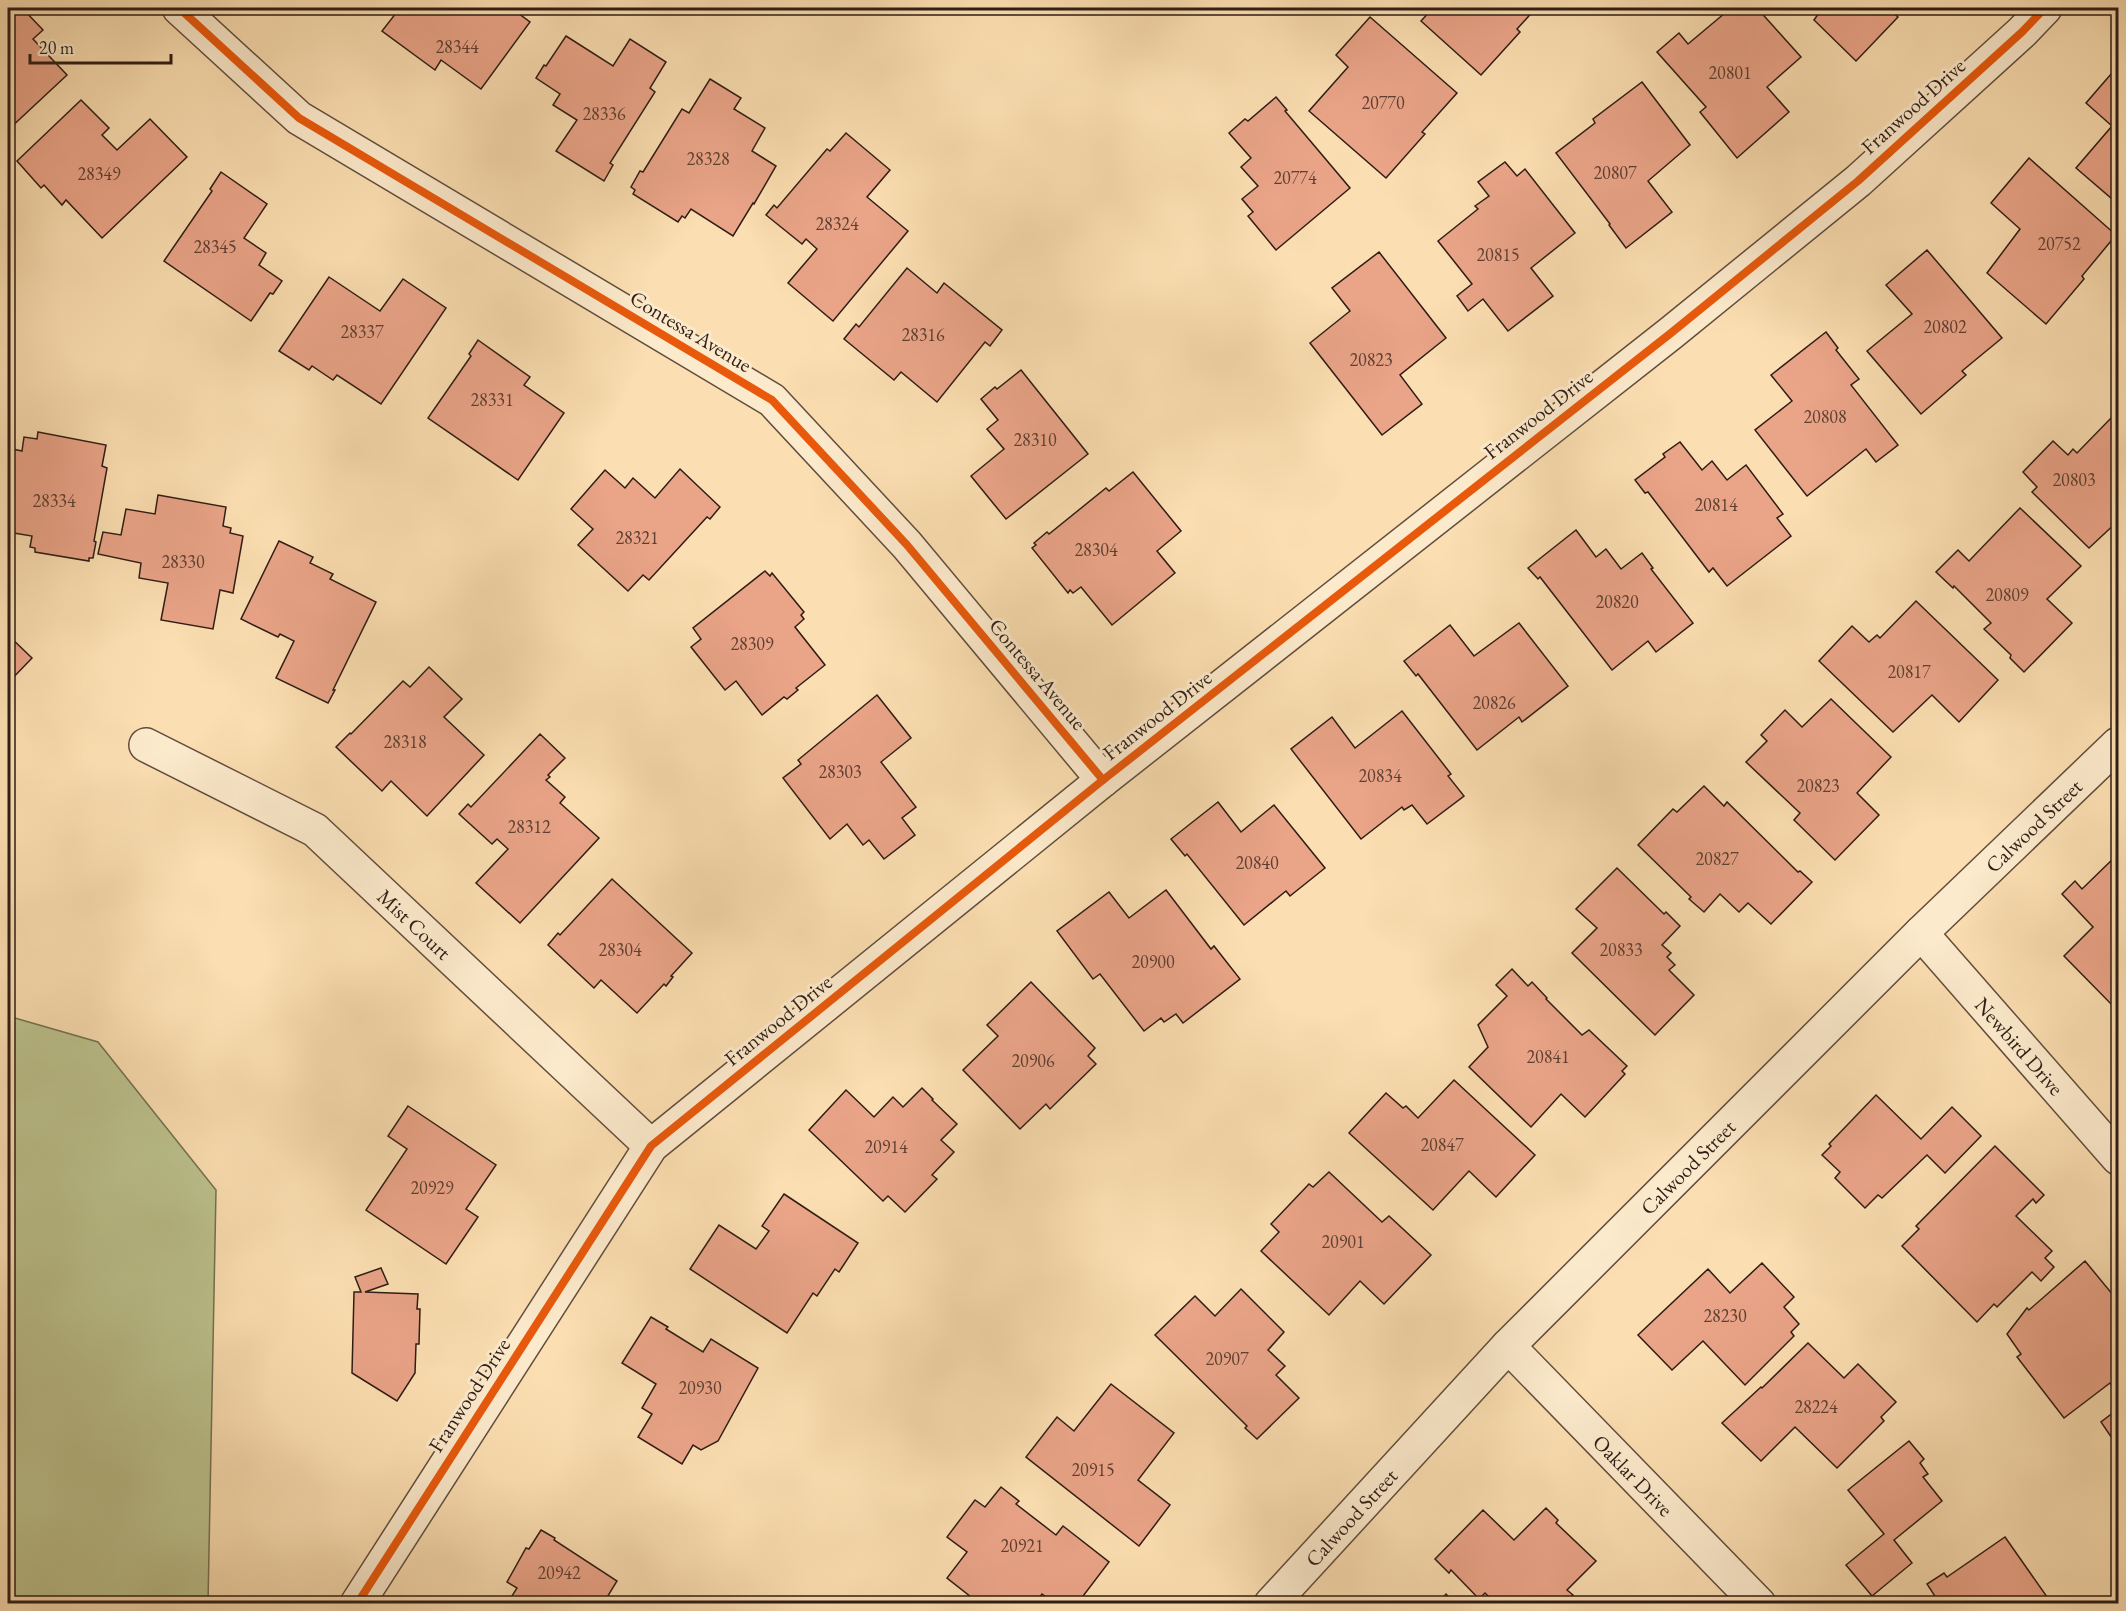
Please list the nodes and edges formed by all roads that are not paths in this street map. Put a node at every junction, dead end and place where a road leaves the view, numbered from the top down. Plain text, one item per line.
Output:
1 (179, 8) edge
2 (2045, 8) edge
3 (2118, 744) edge
4 (146, 745) dead end
5 (1103, 780) junction
6 (1921, 933) junction
7 (651, 1146) junction
8 (2118, 1158) edge
9 (1508, 1346) junction
10 (357, 1604) edge
11 (1271, 1604) edge
12 (1759, 1604) edge

1 - 5 street, Contessa Avenue
2 - 5 street, Franwood Drive
3 - 6 street, Calwood Street
4 - 7 street, Mist Court
5 - 7 street, Franwood Drive
6 - 8 street, Newbird Drive
6 - 9 street, Calwood Street
7 - 10 street, Franwood Drive
9 - 11 street, Calwood Street
9 - 12 street, Oaklar Drive

